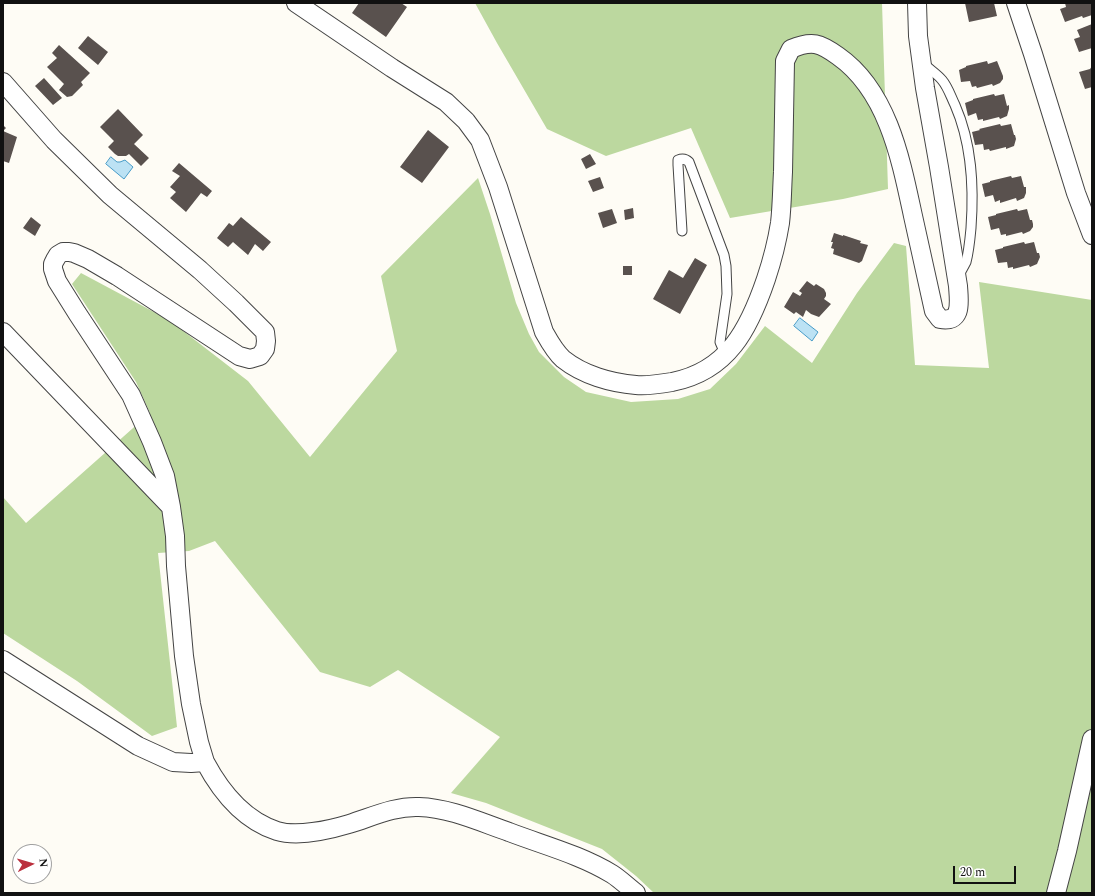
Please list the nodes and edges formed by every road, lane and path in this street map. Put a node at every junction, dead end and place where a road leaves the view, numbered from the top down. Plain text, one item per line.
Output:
1 (296, 3) edge
2 (916, 3) edge
3 (1016, 3) edge
4 (921, 62) junction
5 (3, 82) edge
6 (682, 231) dead end
7 (1092, 235) edge
8 (957, 280) junction
9 (3, 332) edge
10 (727, 354) junction
11 (171, 507) junction
12 (3, 660) edge
13 (1092, 739) edge
14 (204, 762) junction
15 (636, 893) edge
16 (1056, 893) edge

1 - 10 street
2 - 4 street
3 - 7 street
4 - 8 street
4 - 8 lane
5 - 11 street
6 - 10 lane
8 - 10 street
9 - 11 street
11 - 14 street
12 - 14 street
13 - 16 street
14 - 15 street

